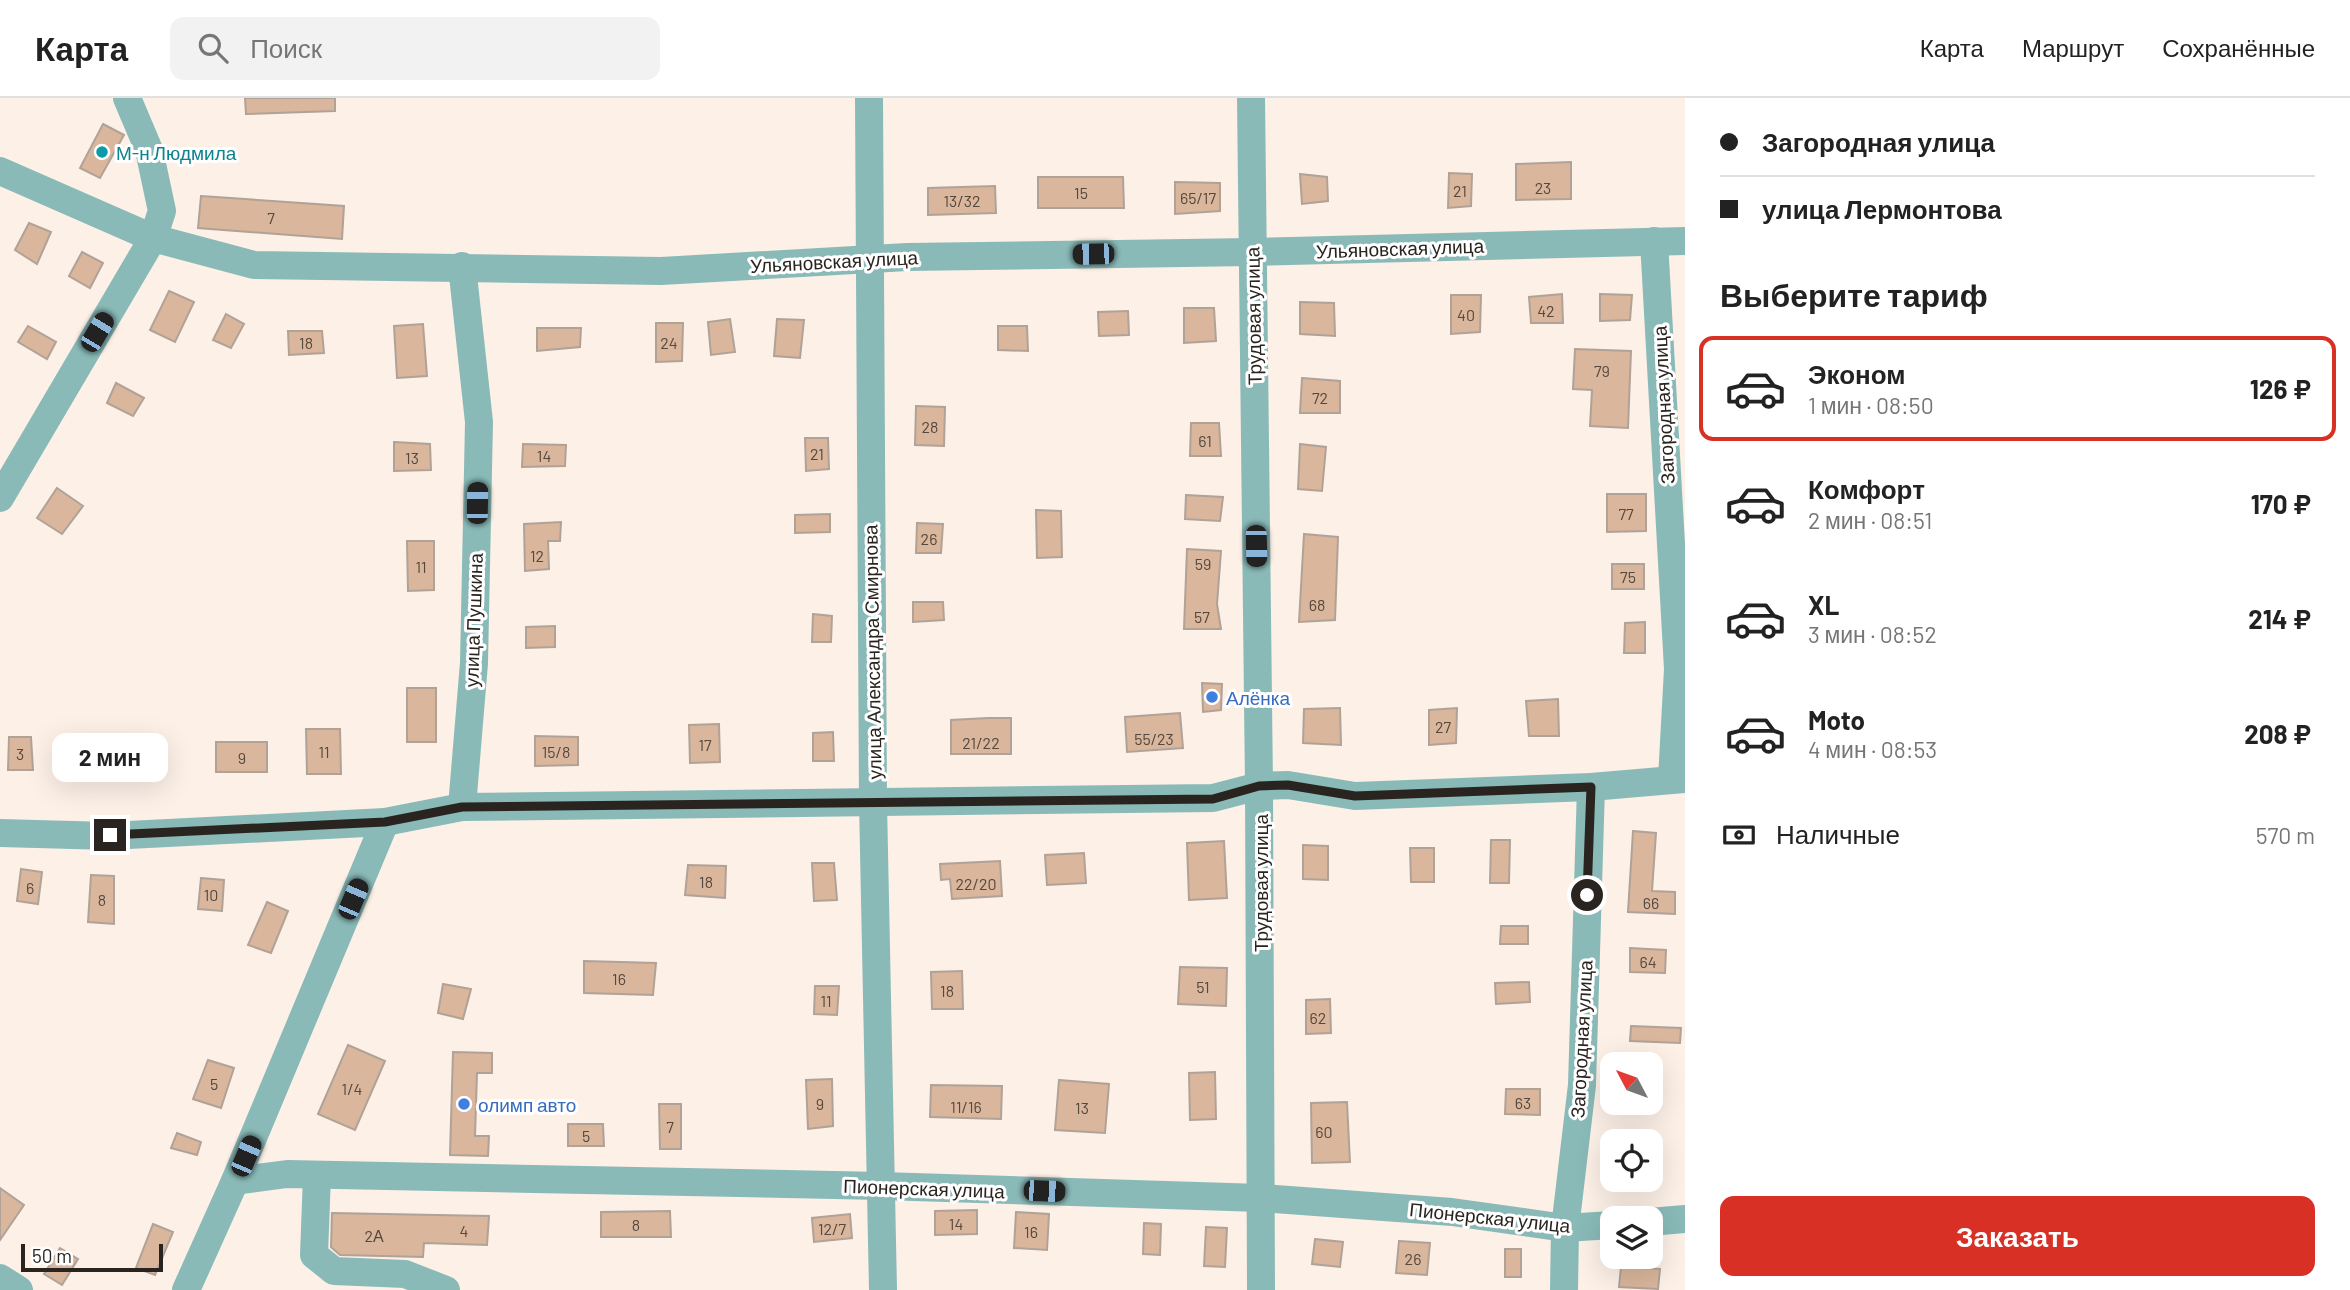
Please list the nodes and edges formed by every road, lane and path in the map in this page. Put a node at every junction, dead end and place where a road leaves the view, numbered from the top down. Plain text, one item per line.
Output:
1 (127, 98) edge
2 (869, 98) edge
3 (1251, 98) edge
4 (0, 171) edge
5 (153, 238) junction
6 (1654, 241) junction
7 (1685, 241) edge
8 (1252, 252) junction
9 (868, 259) junction
10 (462, 265) junction
11 (0, 498) edge
12 (1678, 779) edge
13 (1259, 786) junction
14 (1591, 787) junction
15 (873, 802) junction
16 (462, 807) junction
17 (385, 822) junction
18 (0, 833) edge
19 (317, 1175) junction
20 (235, 1181) junction
21 (882, 1186) junction
22 (1261, 1198) junction
23 (1685, 1219) edge
24 (1663, 1221) edge
25 (1600, 1225) edge
26 (1565, 1228) junction
27 (0, 1278) edge
28 (19, 1290) edge
29 (186, 1290) edge
30 (446, 1290) edge
31 (883, 1290) edge
32 (1261, 1290) edge
33 (1564, 1290) edge

1 - 5 street
2 - 9 street, улица Александра Смирнова
3 - 8 street, Трудовая улица
4 - 5 street, Ульяновская улица
5 - 10 street, Ульяновская улица
5 - 11 street
6 - 7 street, Ульяновская улица
6 - 8 street, Ульяновская улица
6 - 12 street, Загородная улица
8 - 9 street, Ульяновская улица
8 - 13 street, Трудовая улица
9 - 10 street, Ульяновская улица
9 - 15 street, улица Александра Смирнова
10 - 16 street, улица Пушкина
12 - 14 street
13 - 14 street
13 - 15 street
13 - 22 street, Трудовая улица
14 - 26 street, Загородная улица
15 - 16 street
15 - 21 street, улица Александра Смирнова
16 - 17 street
17 - 18 street
17 - 20 street
19 - 20 street, Пионерская улица
19 - 21 street, Пионерская улица
19 - 30 street
20 - 29 street
21 - 22 street, Пионерская улица
21 - 31 street, улица Александра Смирнова
22 - 26 street, Пионерская улица
22 - 32 street, Трудовая улица
23 - 24 street
25 - 26 street, Пионерская улица
26 - 33 street, Загородная улица
27 - 28 street

